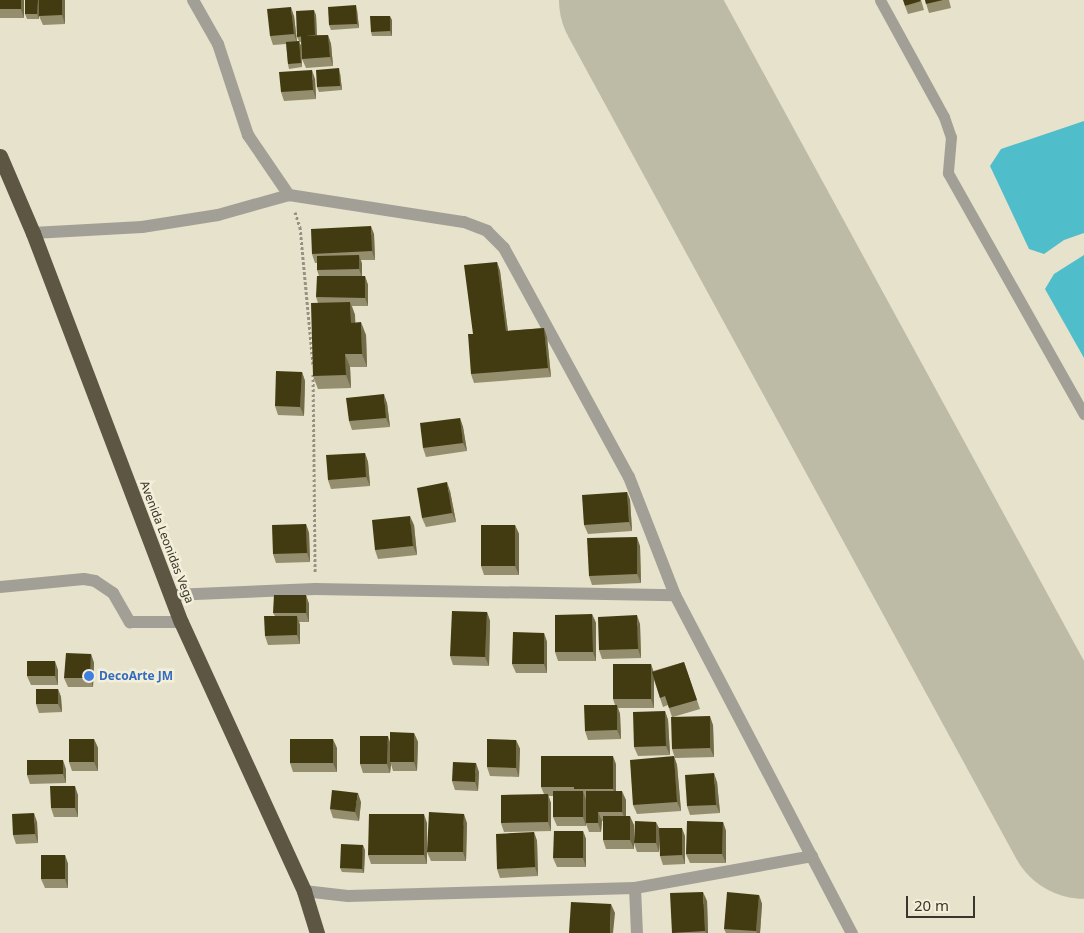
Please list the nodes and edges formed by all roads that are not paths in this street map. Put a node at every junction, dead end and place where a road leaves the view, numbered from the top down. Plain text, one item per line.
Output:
1 (193, 0) edge
2 (880, 0) edge
3 (0, 156) edge
4 (289, 195) junction
5 (33, 233) junction
6 (1084, 414) edge
7 (0, 587) edge
8 (172, 595) junction
9 (675, 595) junction
10 (182, 622) junction
11 (812, 856) junction
12 (635, 888) junction
13 (304, 892) junction
14 (317, 933) edge
15 (637, 933) edge
16 (852, 933) edge

1 - 4 street
2 - 6 lane
3 - 5 highway, Avenida Leonidas Vega
4 - 5 street
4 - 9 street
5 - 8 highway, Avenida Leonidas Vega
7 - 10 street
8 - 9 street
8 - 10 highway, Avenida Leonidas Vega
9 - 11 street
10 - 13 highway, Avenida Leonidas Vega
11 - 12 street
11 - 16 street
12 - 13 street
12 - 15 street
13 - 14 highway, Avenida Leonidas Vega

